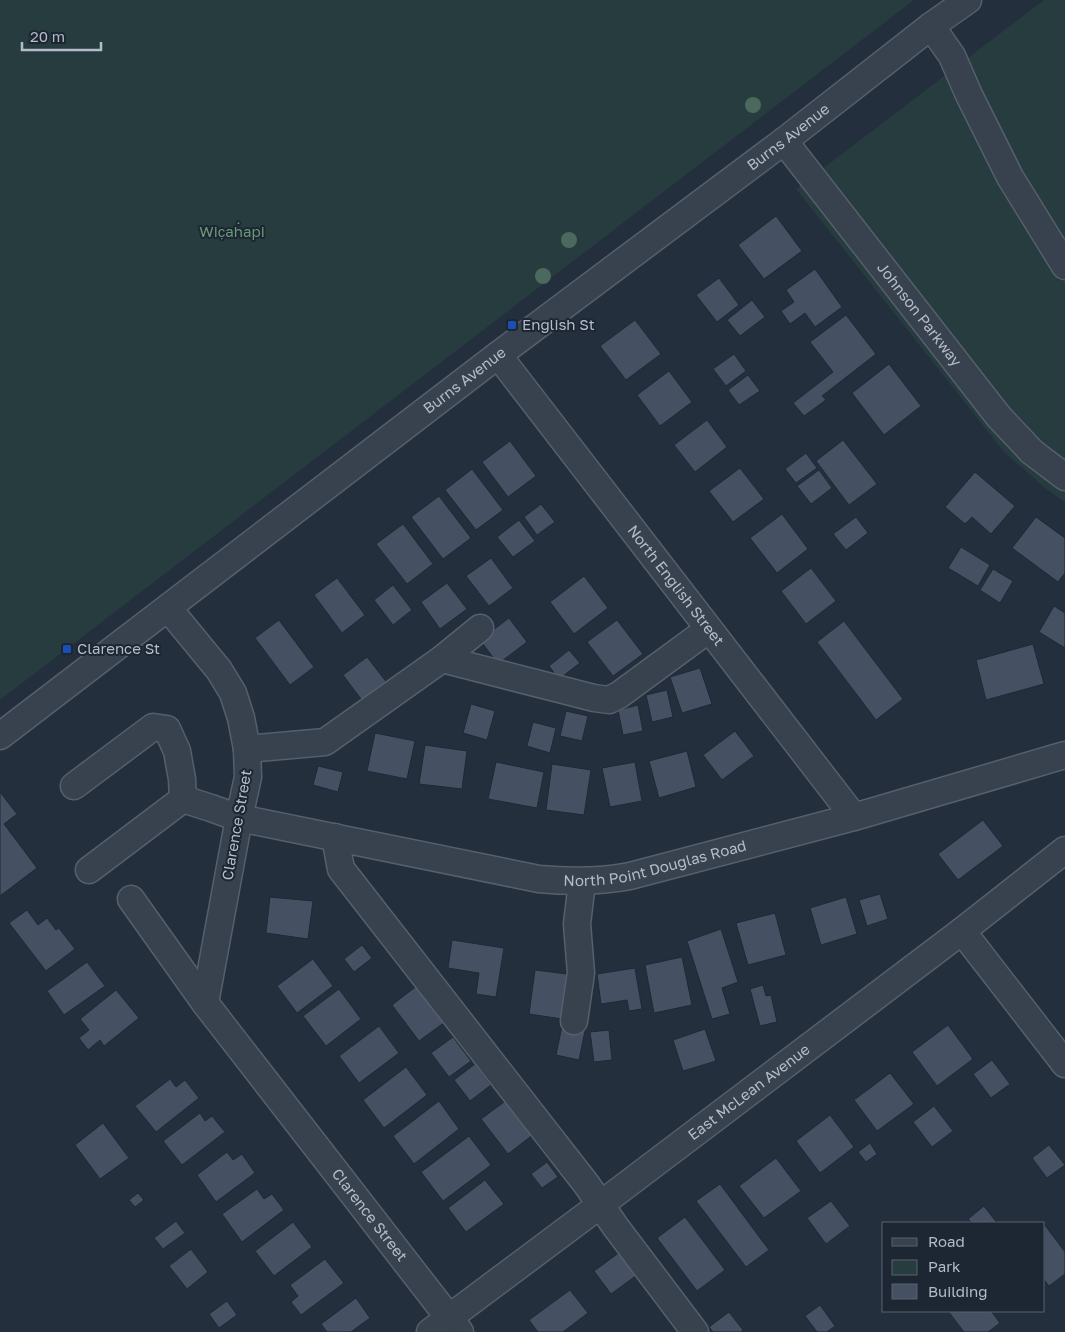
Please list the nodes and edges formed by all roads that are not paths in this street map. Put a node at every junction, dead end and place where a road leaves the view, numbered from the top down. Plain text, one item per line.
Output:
1 (968, 0) edge
2 (931, 26) junction
3 (784, 141) junction
4 (1065, 266) edge
5 (498, 355) junction
6 (1065, 477) edge
7 (168, 608) junction
8 (480, 628) dead end
9 (709, 629) junction
10 (442, 659) junction
11 (0, 736) edge
12 (247, 749) junction
13 (1065, 755) edge
14 (74, 786) dead end
15 (183, 799) junction
16 (854, 817) junction
17 (239, 818) junction
18 (336, 837) junction
19 (1065, 850) edge
20 (89, 870) dead end
21 (582, 882) junction
22 (131, 899) dead end
23 (962, 931) junction
24 (205, 1004) junction
25 (574, 1021) dead end
26 (1065, 1064) edge
27 (600, 1205) junction
28 (446, 1327) edge
29 (695, 1332) edge

1 - 2 street, Burns Avenue
2 - 3 street, Burns Avenue
2 - 4 street
3 - 5 street, Burns Avenue
3 - 6 street, Johnson Parkway
5 - 7 street, Burns Avenue
5 - 9 street, North English Street
7 - 11 street, Burns Avenue
7 - 12 street, Clarence Street
8 - 10 street
9 - 10 street
9 - 16 street, North English Street
10 - 12 street
12 - 17 street, Clarence Street
13 - 16 street, North Point Douglas Road
14 - 15 street
15 - 17 street, North Point Douglas Road
15 - 20 street
16 - 21 street, North Point Douglas Road
17 - 18 street, North Point Douglas Road
17 - 24 street, Clarence Street
18 - 21 street, North Point Douglas Road
18 - 27 street
19 - 23 street, East McLean Avenue
21 - 25 street
22 - 24 street, Clarence Street
23 - 26 street
23 - 27 street, East McLean Avenue
24 - 28 street, Clarence Street
27 - 28 street, East McLean Avenue
27 - 29 street

